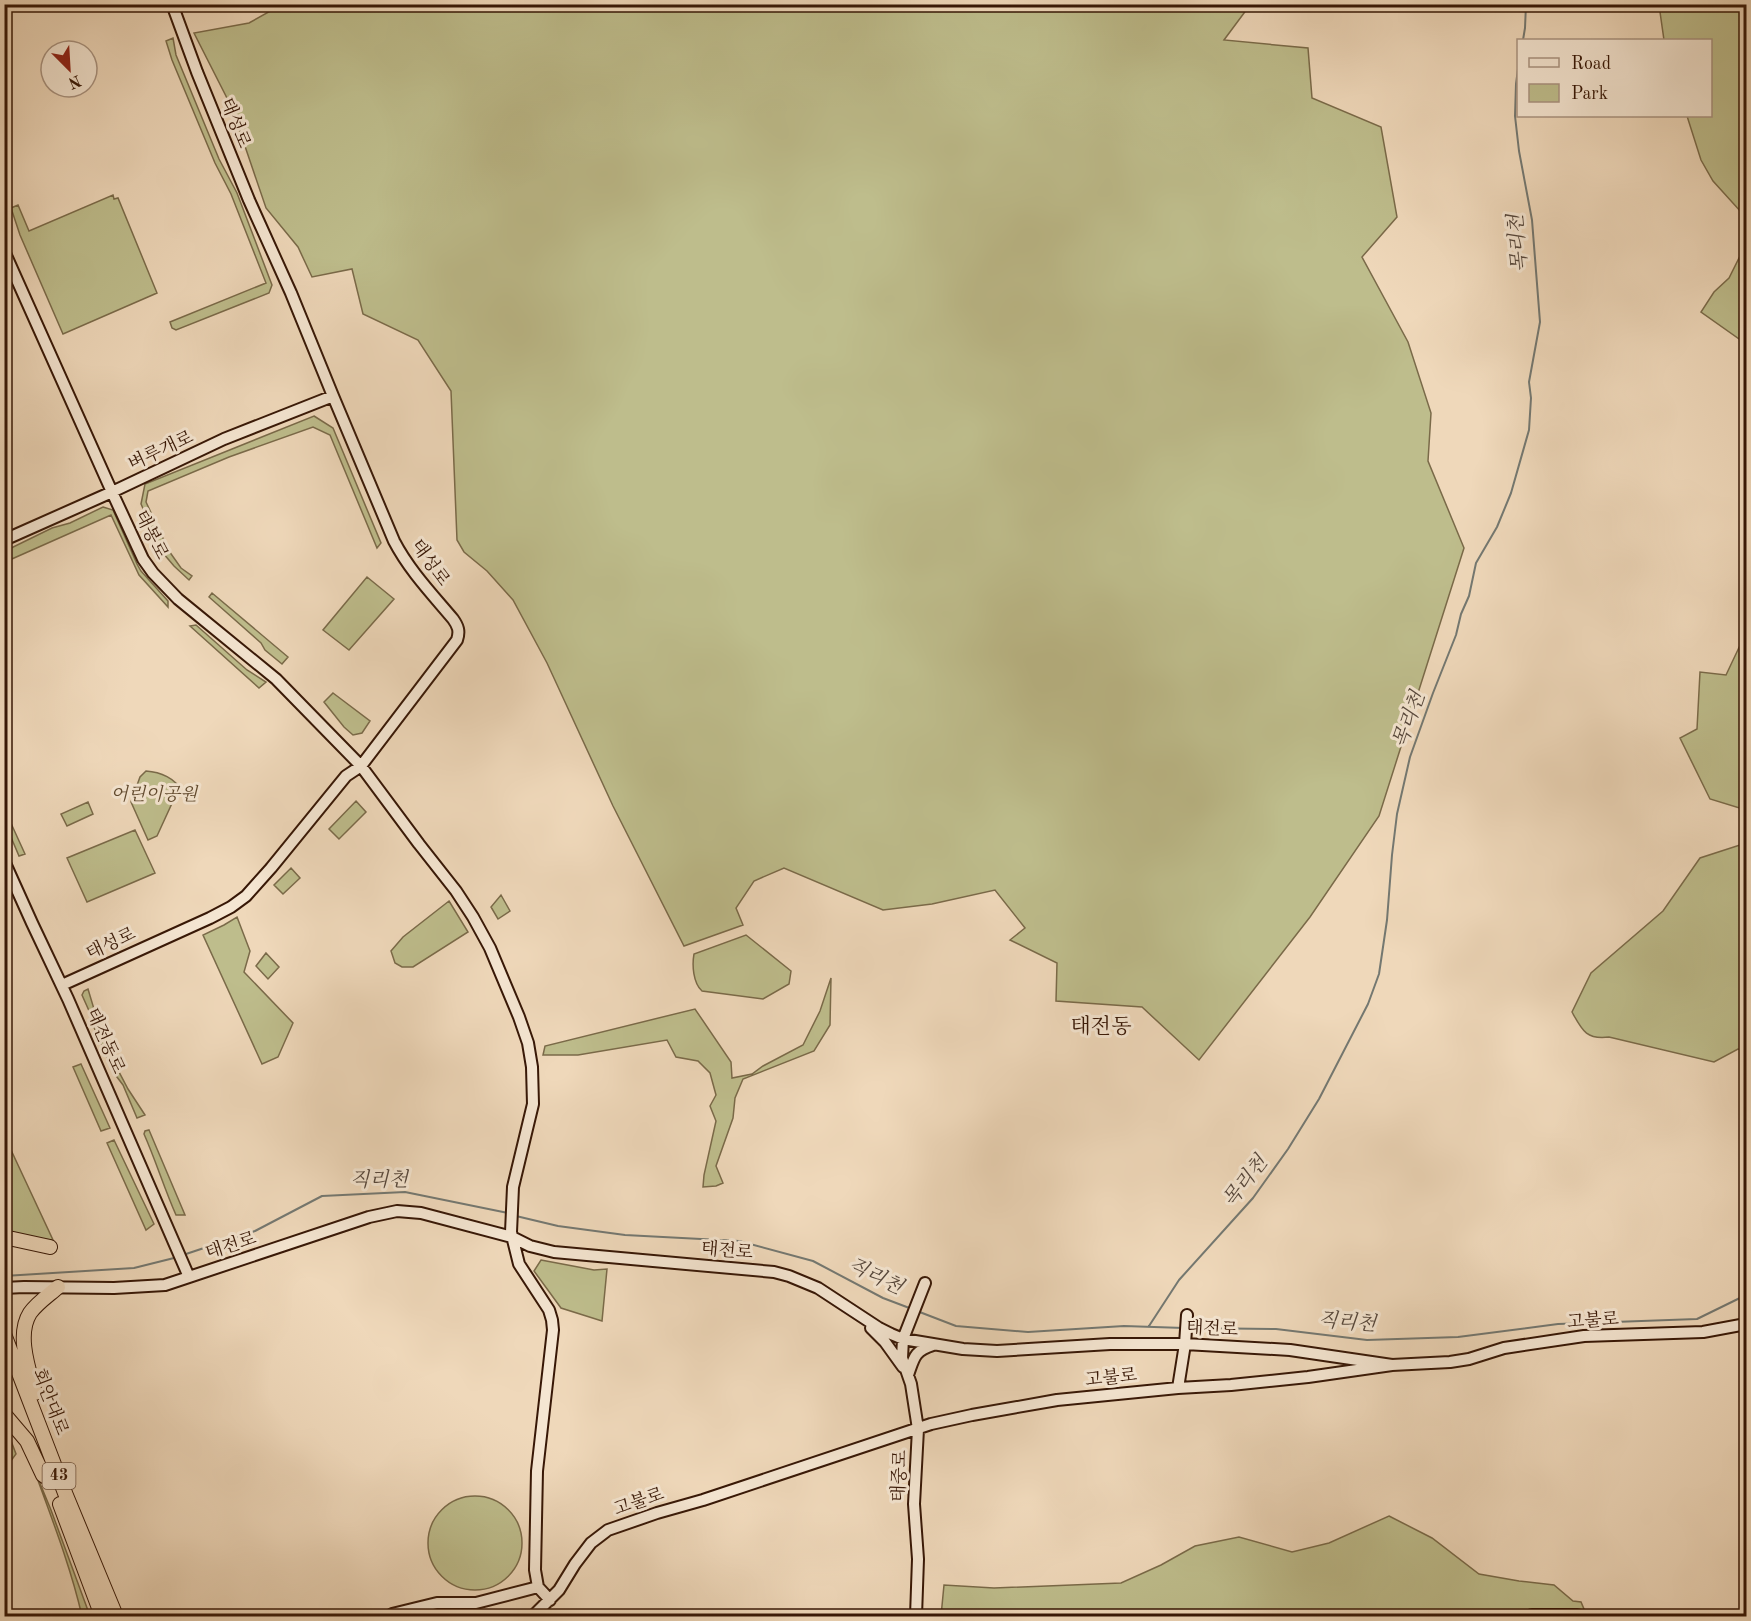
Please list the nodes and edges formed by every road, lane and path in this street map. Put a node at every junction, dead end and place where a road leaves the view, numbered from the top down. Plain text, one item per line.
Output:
1 (172, 4) edge
2 (4, 251) edge
3 (333, 396) junction
4 (112, 492) junction
5 (4, 540) edge
6 (361, 766) junction
7 (4, 861) edge
8 (62, 985) junction
9 (511, 1235) junction
10 (4, 1237) edge
11 (50, 1247) dead end
12 (189, 1274) junction
13 (58, 1287) junction
14 (4, 1288) edge
15 (923, 1288) dead end
16 (859, 1315) junction
17 (1187, 1315) dead end
18 (1746, 1324) edge
19 (4, 1334) edge
20 (903, 1339) junction
21 (1185, 1341) junction
22 (936, 1344) junction
23 (4, 1360) edge
24 (1392, 1365) junction
25 (908, 1375) junction
26 (1178, 1388) junction
27 (4, 1414) edge
28 (918, 1429) junction
29 (54, 1475) junction
30 (76, 1547) junction
31 (538, 1587) junction
32 (550, 1600) junction
33 (392, 1614) dead end
34 (94, 1617) edge
35 (102, 1617) edge
36 (116, 1617) edge
37 (533, 1617) edge
38 (916, 1617) edge
39 (1532, 1617) edge
40 (1577, 1617) edge

1 - 3 street, 태성로
2 - 4 street, 태봉로
3 - 4 street, 벼루개로
3 - 6 street, 태성로
4 - 5 street, 벼루개로
4 - 6 street, 태봉로
6 - 8 street, 태성로
6 - 9 street, 태봉로
7 - 8 street, 태전동로
8 - 12 street, 태전동로
9 - 12 street, 태전로
9 - 16 street, 태전로
9 - 31 street, 태봉로
10 - 11 highway
12 - 13 street, 태전로
13 - 14 street, 태전로
13 - 29 highway
15 - 20 street
16 - 20 street, 태전로
16 - 25 street
17 - 21 street
18 - 24 street, 고불로
19 - 29 highway, 회안대로 / 43
20 - 22 street, 태전로
20 - 25 street, 태중로
21 - 22 street, 태전로
21 - 24 street, 태전로
21 - 26 street
22 - 25 street
23 - 29 highway, 회안대로 / 43
24 - 26 street, 고불로
25 - 28 street, 태중로
26 - 28 street, 고불로
27 - 29 highway
28 - 32 street, 고불로
28 - 38 street, 태중로
29 - 30 highway, 회안대로 / 43
29 - 36 highway, 회안대로 / 43
30 - 34 highway
30 - 35 highway, 회안대로 / 43
31 - 32 street
31 - 33 street
32 - 37 street, 고불로
39 - 40 highway

